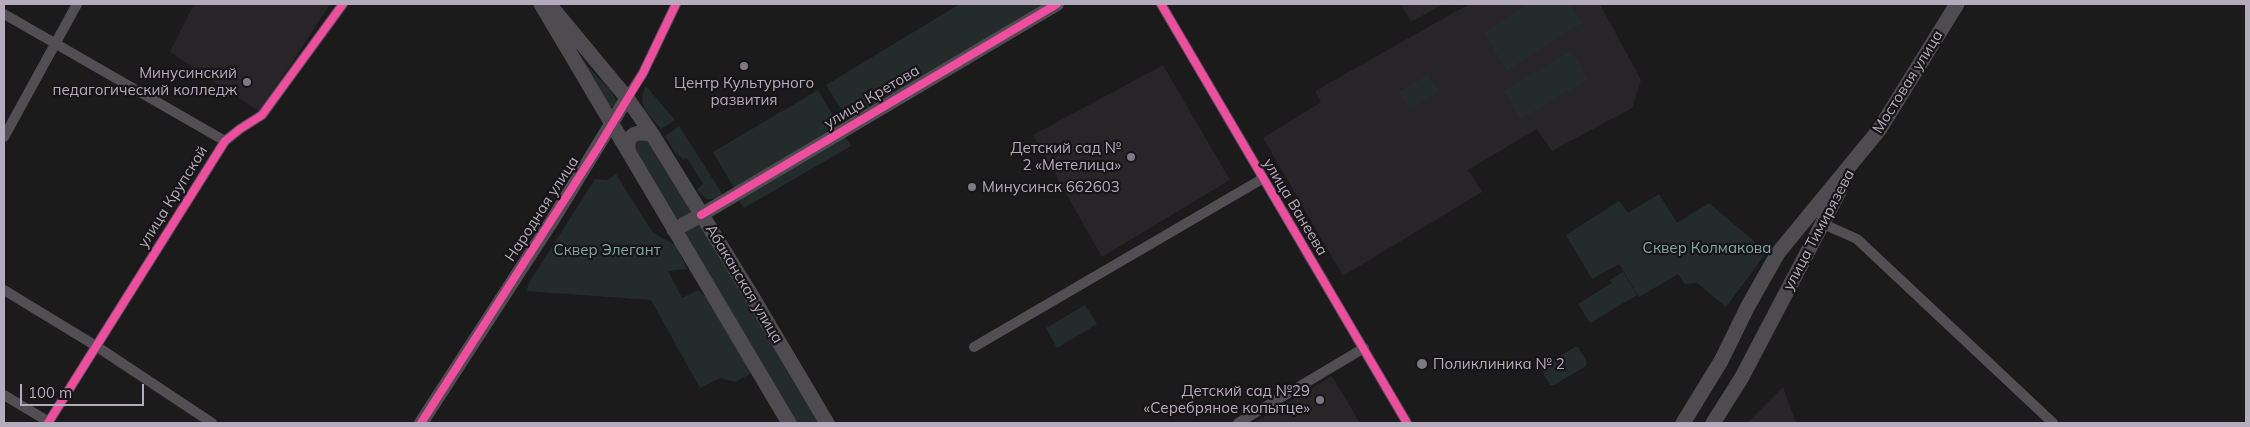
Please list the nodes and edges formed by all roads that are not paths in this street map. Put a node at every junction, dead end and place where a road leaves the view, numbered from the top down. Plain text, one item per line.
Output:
1 (76, 4) edge
2 (342, 4) edge
3 (541, 4) edge
4 (548, 4) edge
5 (676, 4) edge
6 (1057, 4) edge
7 (1161, 4) edge
8 (1957, 4) edge
9 (4, 14) edge
10 (54, 43) junction
11 (627, 98) junction
12 (611, 125) junction
13 (652, 134) junction
14 (4, 137) edge
15 (225, 141) junction
16 (629, 153) junction
17 (1858, 158) junction
18 (1262, 178) junction
19 (702, 214) junction
20 (1821, 223) junction
21 (674, 230) junction
22 (4, 290) edge
23 (1756, 292) junction
24 (1780, 305) junction
25 (96, 346) junction
26 (974, 347) dead end
27 (1364, 348) junction
28 (4, 395) edge
29 (48, 423) edge
30 (212, 423) edge
31 (421, 423) edge
32 (789, 423) edge
33 (826, 423) edge
34 (1238, 423) edge
35 (1407, 423) edge
36 (1683, 423) edge
37 (1713, 423) edge
38 (2052, 423) edge

1 - 10 street
2 - 15 street, улица Крупской
3 - 12 main road
4 - 11 main road, Абаканская улица
5 - 11 street, Народная улица
6 - 19 street, улица Кретова
7 - 18 street, улица Ванеева
8 - 17 main road, Мостовая улица
9 - 10 street
10 - 14 street
10 - 15 street
11 - 12 street, Народная улица
11 - 13 main road, Абаканская улица
12 - 16 main road
12 - 31 street, Народная улица
13 - 16 main road
13 - 19 main road, Абаканская улица
15 - 25 street, улица Крупской
16 - 21 main road
17 - 20 main road, улица Тимирязева
17 - 23 main road, улица Тимирязева
18 - 26 street
18 - 27 street, улица Ванеева
19 - 21 main road
19 - 33 main road, Абаканская улица
20 - 24 main road, улица Тимирязева
20 - 38 street
21 - 32 main road
22 - 25 street
23 - 24 main road
23 - 36 main road, улица Тимирязева
24 - 37 main road, улица Тимирязева
25 - 29 street, улица Крупской
25 - 30 street
27 - 34 street
27 - 35 street, улица Ванеева
28 - 29 street

